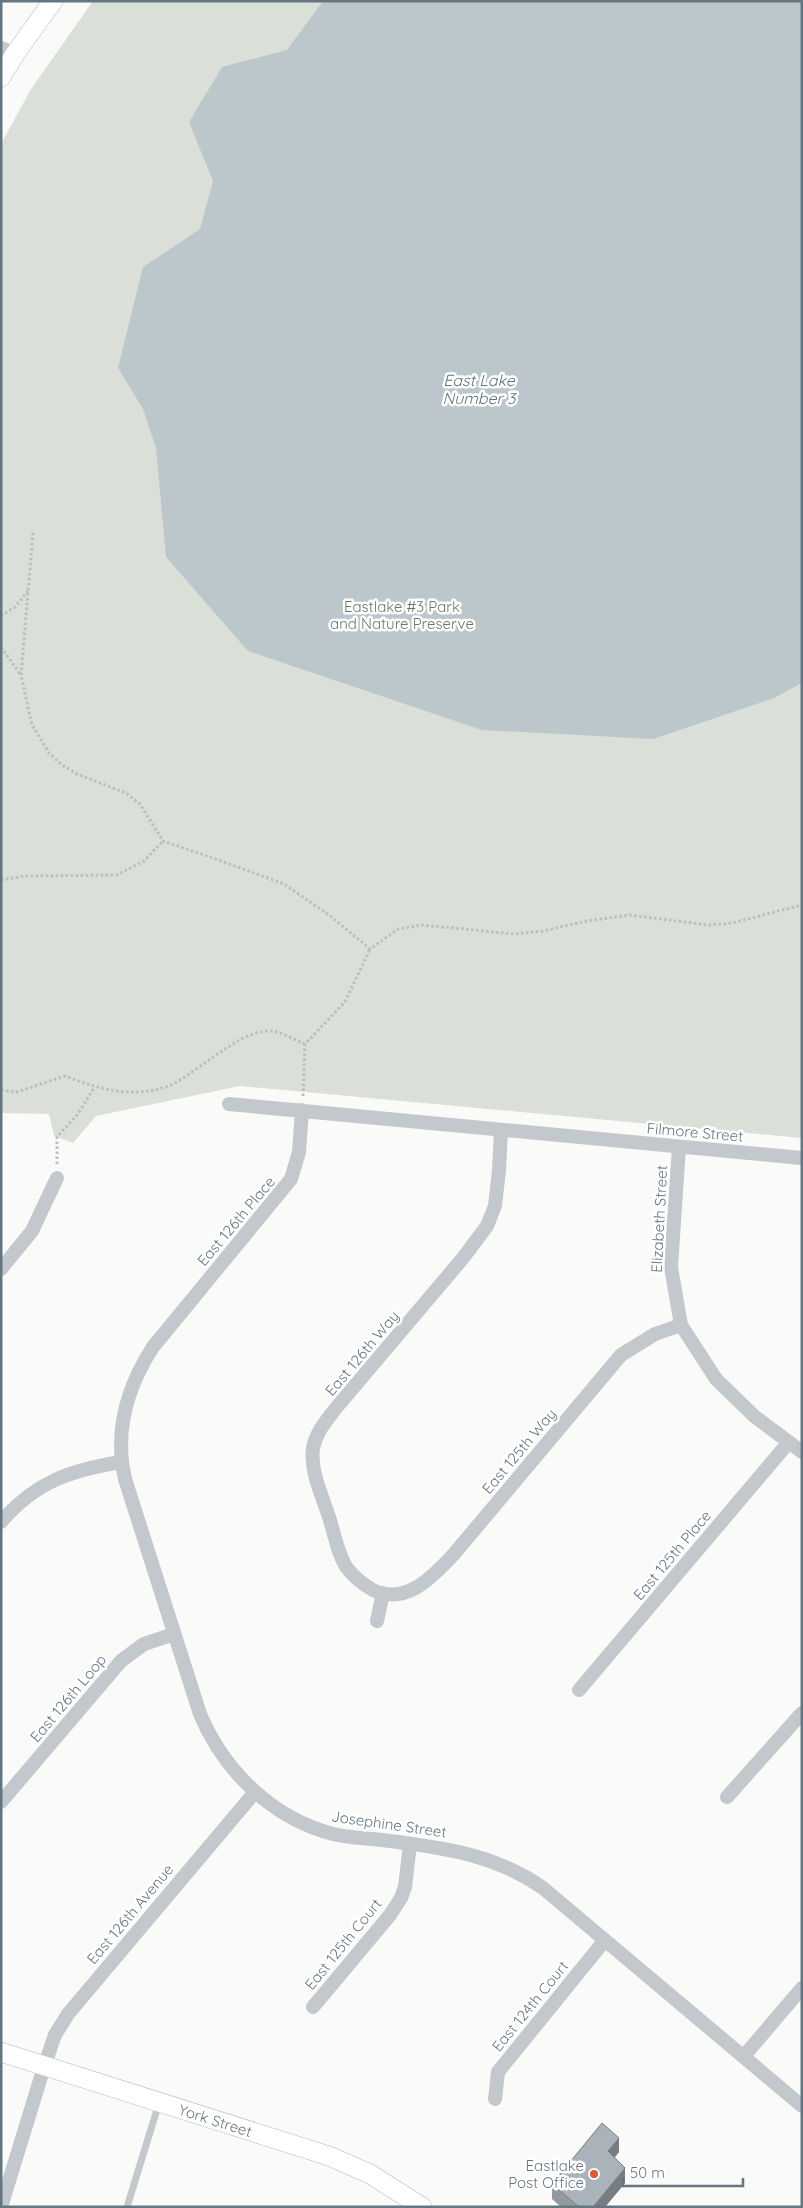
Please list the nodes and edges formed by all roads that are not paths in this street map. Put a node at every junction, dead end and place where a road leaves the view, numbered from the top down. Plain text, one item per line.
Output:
1 (53, 1) edge
2 (8, 51) edge
3 (1, 77) edge
4 (229, 1104) dead end
5 (302, 1110) junction
6 (501, 1130) junction
7 (679, 1147) junction
8 (802, 1158) edge
9 (56, 1178) road end
10 (1, 1269) edge
11 (681, 1325) junction
12 (789, 1442) junction
13 (802, 1452) edge
14 (122, 1462) junction
15 (1, 1522) edge
16 (383, 1594) junction
17 (377, 1620) dead end
18 (174, 1634) junction
19 (579, 1690) dead end
20 (802, 1713) edge
21 (255, 1792) junction
22 (727, 1797) dead end
23 (1, 1802) edge
24 (410, 1844) junction
25 (605, 1940) junction
26 (802, 1988) edge
27 (313, 2007) dead end
28 (1, 2052) edge
29 (744, 2056) junction
30 (44, 2067) junction
31 (495, 2099) dead end
32 (159, 2103) junction
33 (802, 2106) edge
34 (1, 2207) edge
35 (126, 2207) edge
36 (422, 2207) edge

1 - 2 street
2 - 3 street
4 - 5 street
5 - 6 street
5 - 14 street, East 126th Place
6 - 7 street, Filmore Street
6 - 16 street, East 126th Way
7 - 8 street, Filmore Street
7 - 11 street, Elizabeth Street
9 - 10 street
11 - 12 street, Elizabeth Street
11 - 16 street, East 125th Way
12 - 13 street, Elizabeth Street
12 - 19 street, East 125th Place
14 - 15 street
14 - 18 street, Josephine Street
16 - 17 street
18 - 21 street, Josephine Street
18 - 23 street, East 126th Loop
20 - 22 street
21 - 24 street, Josephine Street
21 - 30 street, East 126th Avenue
24 - 25 street, Josephine Street
24 - 27 street, East 125th Court
25 - 29 street, Josephine Street
25 - 31 street, East 124th Court
26 - 29 street
28 - 30 street, York Street
29 - 33 street, Josephine Street
30 - 32 street, York Street
30 - 34 street, East 126th Avenue
32 - 35 lane
32 - 36 street, York Street

